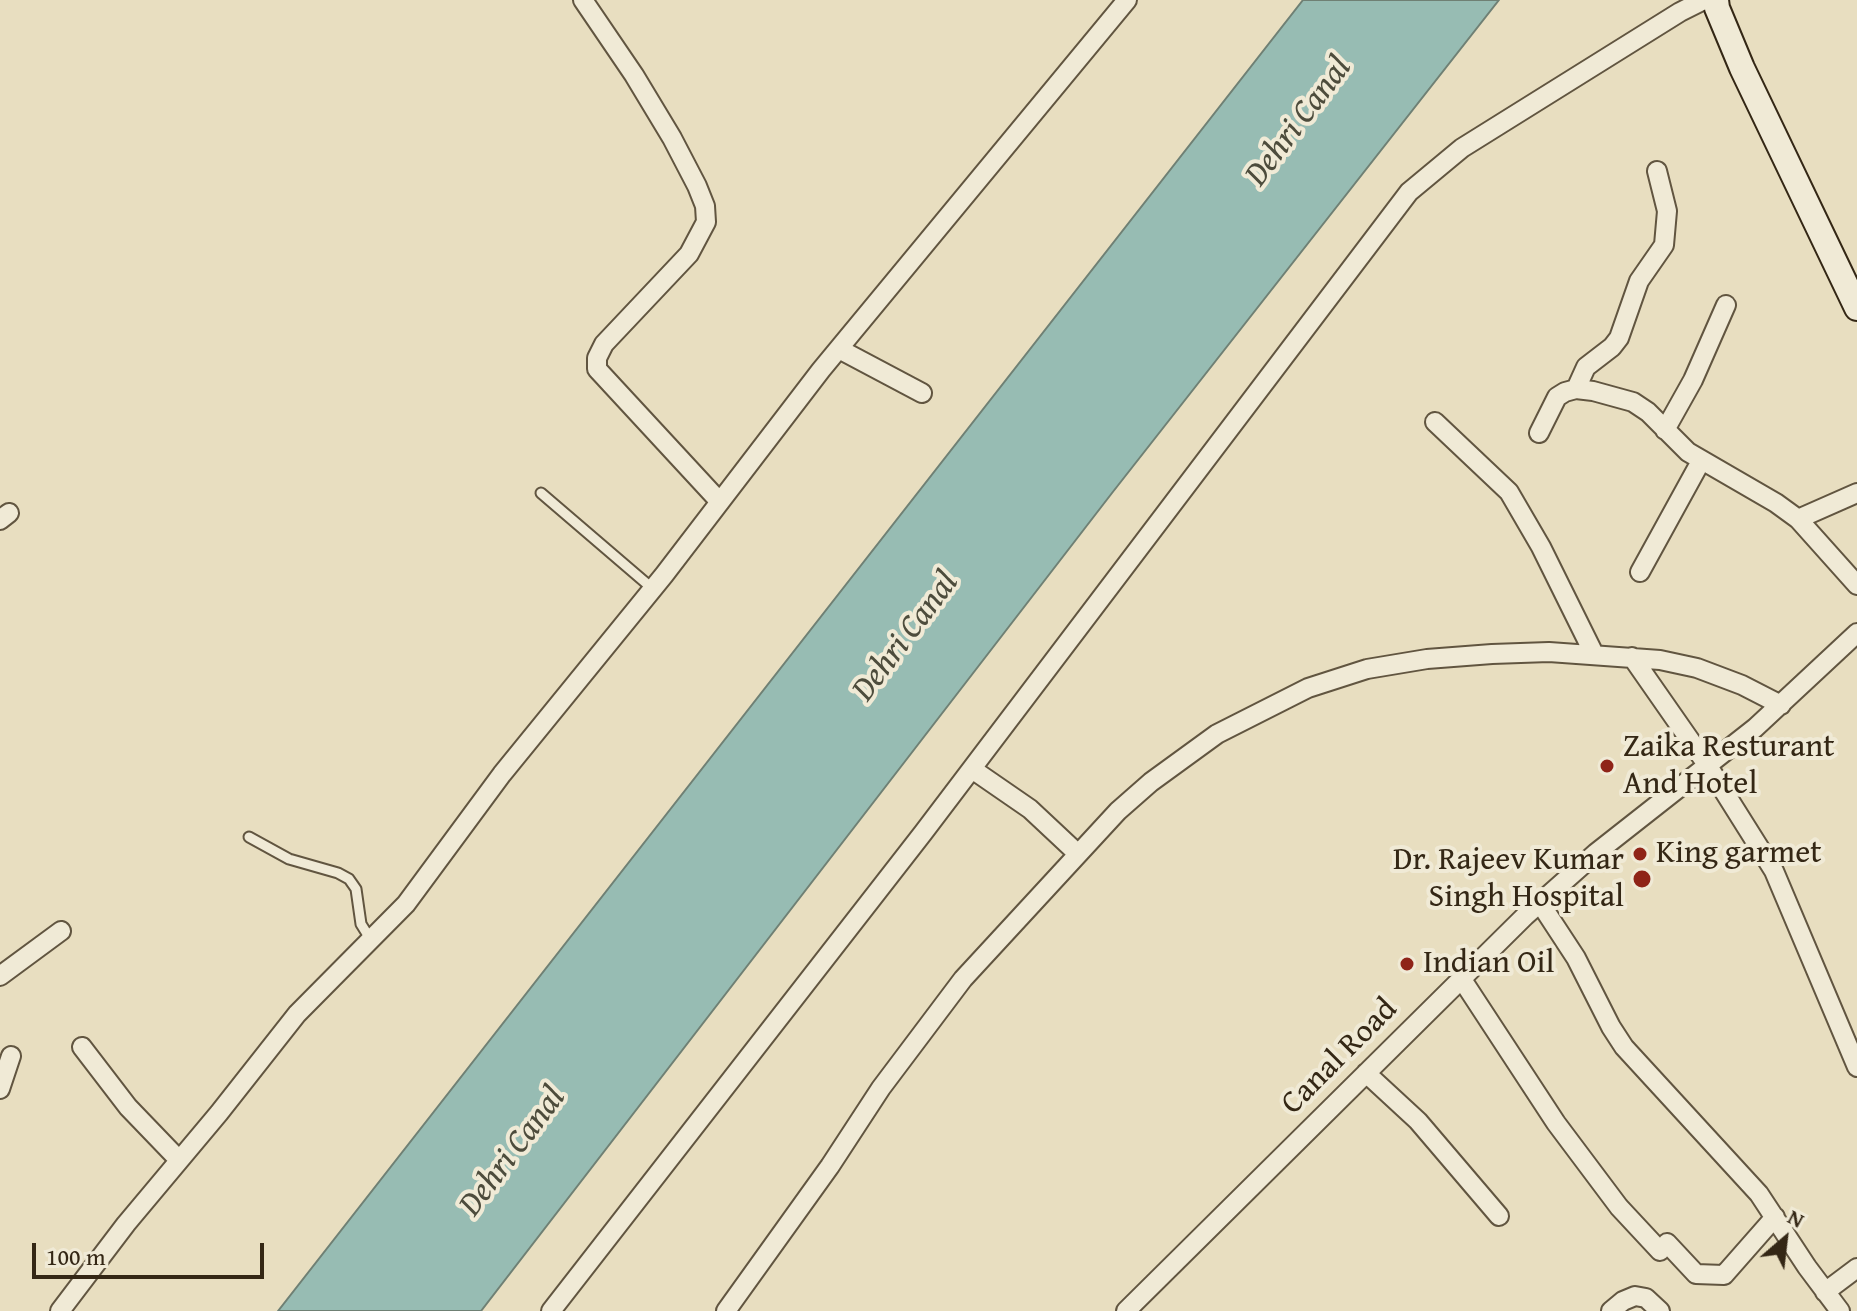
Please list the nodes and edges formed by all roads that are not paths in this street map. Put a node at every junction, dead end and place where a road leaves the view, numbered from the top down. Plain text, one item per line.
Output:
1 (583, 0) edge
2 (1127, 0) edge
3 (1704, 0) edge
4 (1716, 0) edge
5 (1657, 171) dead end
6 (1726, 305) dead end
7 (1857, 308) edge
8 (839, 349) junction
9 (1576, 389) junction
10 (922, 393) dead end
11 (1435, 422) dead end
12 (1665, 430) junction
13 (1539, 433) dead end
14 (1701, 461) junction
15 (541, 493) dead end
16 (1857, 493) edge
17 (720, 502) junction
18 (1798, 519) junction
19 (1640, 572) dead end
20 (1857, 585) edge
21 (653, 589) junction
22 (1857, 633) edge
23 (1594, 654) junction
24 (1632, 657) junction
25 (1781, 705) junction
26 (1708, 766) junction
27 (972, 769) junction
28 (249, 837) dead end
29 (1077, 853) junction
30 (1540, 903) junction
31 (61, 931) dead end
32 (371, 940) junction
33 (0, 976) edge
34 (1461, 978) junction
35 (82, 1047) dead end
36 (11, 1056) dead end
37 (1857, 1067) edge
38 (1366, 1073) junction
39 (0, 1089) edge
40 (179, 1160) junction
41 (1499, 1216) dead end
42 (1775, 1217) junction
43 (1857, 1268) edge
44 (1825, 1292) junction
45 (1136, 1308) edge
46 (60, 1311) edge
47 (551, 1311) edge
48 (726, 1311) edge
49 (1611, 1311) edge
50 (1660, 1311) edge
51 (1840, 1311) edge

1 - 17 street
2 - 8 street
3 - 27 street
4 - 7 main road
5 - 9 street
6 - 12 street
8 - 10 street
8 - 17 street
9 - 12 street
9 - 13 street
11 - 23 street
12 - 14 street
14 - 18 street
14 - 19 street
15 - 21 lane
16 - 18 street
17 - 21 street
18 - 20 street
21 - 32 street
22 - 25 street, Canal Road
23 - 24 street
23 - 29 street
24 - 25 street
24 - 26 street
25 - 26 street, Canal Road
26 - 30 street, Canal Road
26 - 37 street
27 - 29 street
27 - 47 street
28 - 32 lane
29 - 48 street
30 - 34 street, Canal Road
30 - 42 street
31 - 33 street
32 - 40 street
34 - 38 street, Canal Road
34 - 42 street
35 - 40 street
36 - 39 street
38 - 41 street
38 - 45 street, Canal Road
40 - 46 street
42 - 44 street
43 - 44 street
44 - 51 street
49 - 50 street

